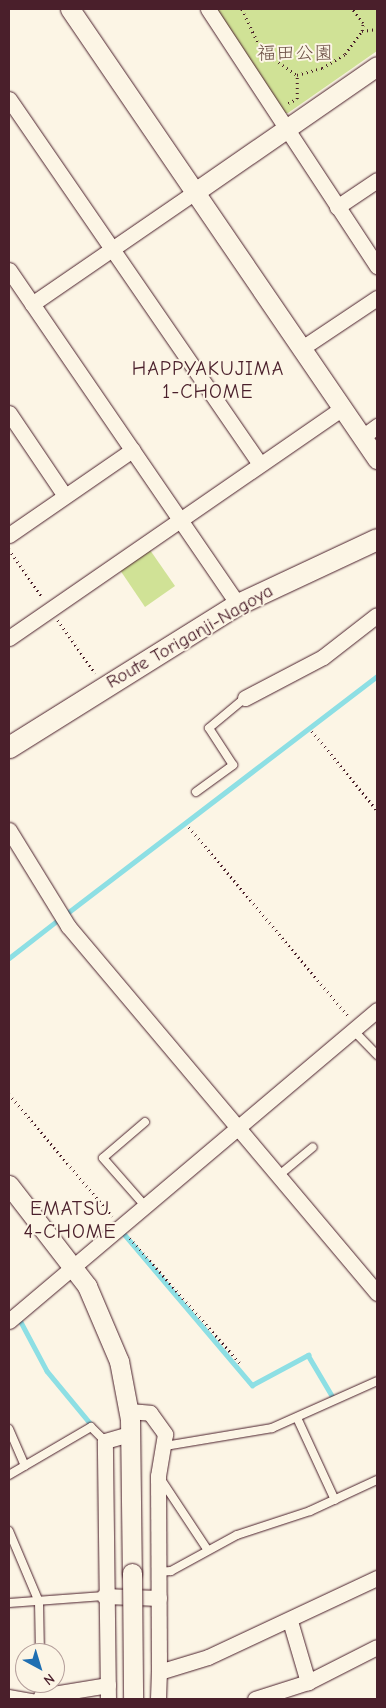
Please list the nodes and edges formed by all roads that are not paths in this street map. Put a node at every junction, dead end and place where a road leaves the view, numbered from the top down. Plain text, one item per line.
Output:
1 (70, 9) edge
2 (208, 9) edge
3 (377, 66) edge
4 (9, 99) edge
5 (284, 130) junction
6 (377, 180) edge
7 (195, 192) junction
8 (337, 208) junction
9 (112, 249) junction
10 (377, 266) edge
11 (9, 270) edge
12 (377, 298) edge
13 (32, 304) junction
14 (302, 348) junction
15 (343, 408) junction
16 (9, 413) edge
17 (370, 431) edge
18 (132, 450) junction
19 (377, 459) edge
20 (260, 464) junction
21 (65, 496) junction
22 (179, 519) junction
23 (9, 535) edge
24 (377, 539) edge
25 (238, 604) junction
26 (377, 615) edge
27 (9, 638) edge
28 (245, 698) joint
29 (9, 746) edge
30 (196, 792) dead end
31 (9, 830) edge
32 (377, 1010) edge
33 (355, 1028) junction
34 (377, 1055) edge
35 (145, 1122) dead end
36 (239, 1129) junction
37 (312, 1147) dead end
38 (278, 1176) junction
39 (9, 1185) edge
40 (146, 1207) junction
41 (74, 1266) junction
42 (376, 1291) edge
43 (9, 1321) edge
44 (377, 1381) edge
45 (129, 1411) junction
46 (298, 1420) junction
47 (9, 1428) edge
48 (130, 1434) junction
49 (105, 1441) junction
50 (165, 1446) junction
51 (25, 1466) junction
52 (9, 1475) edge
53 (158, 1476) junction
54 (377, 1480) edge
55 (335, 1500) junction
56 (9, 1531) edge
57 (207, 1549) junction
58 (158, 1572) junction
59 (377, 1578) edge
60 (104, 1596) junction
61 (159, 1598) junction
62 (39, 1602) junction
63 (9, 1603) edge
64 (290, 1620) junction
65 (40, 1643) edge
66 (377, 1647) edge
67 (159, 1672) junction
68 (308, 1682) junction
69 (108, 1692) edge
70 (9, 1694) edge
71 (39, 1694) edge
72 (133, 1699) edge
73 (158, 1699) edge
74 (255, 1699) edge

1 - 7 street
2 - 5 street
3 - 5 street
4 - 9 street
5 - 7 street
5 - 8 street
6 - 8 street
7 - 9 street
7 - 14 street
8 - 10 street
9 - 13 street
9 - 20 street
11 - 13 street
12 - 14 street
13 - 18 street
14 - 15 street
15 - 17 street
15 - 20 street
16 - 21 street
17 - 19 street
18 - 21 street
18 - 22 street
20 - 22 street
21 - 23 street
22 - 25 street
22 - 27 street
24 - 25 main road, Route Toriganji-Nagoya
25 - 29 main road, Route Toriganji-Nagoya
26 - 28 street
28 - 30 lane
31 - 36 street
32 - 33 street
33 - 34 lane
33 - 36 street
35 - 40 lane
36 - 38 street
36 - 40 street
37 - 38 lane
38 - 42 street
39 - 41 street
40 - 41 street
41 - 43 street
41 - 45 street
44 - 46 lane
45 - 48 street
45 - 50 street
46 - 50 lane
46 - 55 lane
47 - 51 lane
48 - 49 street
48 - 72 street, bridge
49 - 51 lane
49 - 60 street
50 - 53 street
51 - 52 lane
53 - 57 lane
53 - 58 street
54 - 55 lane
55 - 57 lane
56 - 62 lane
57 - 58 lane
58 - 61 street
59 - 64 street
60 - 61 street
60 - 62 lane
60 - 69 street
61 - 67 street
62 - 63 lane
62 - 65 lane
64 - 67 street
64 - 68 street
66 - 68 street
67 - 73 street
68 - 74 street
69 - 71 street
70 - 71 lane

